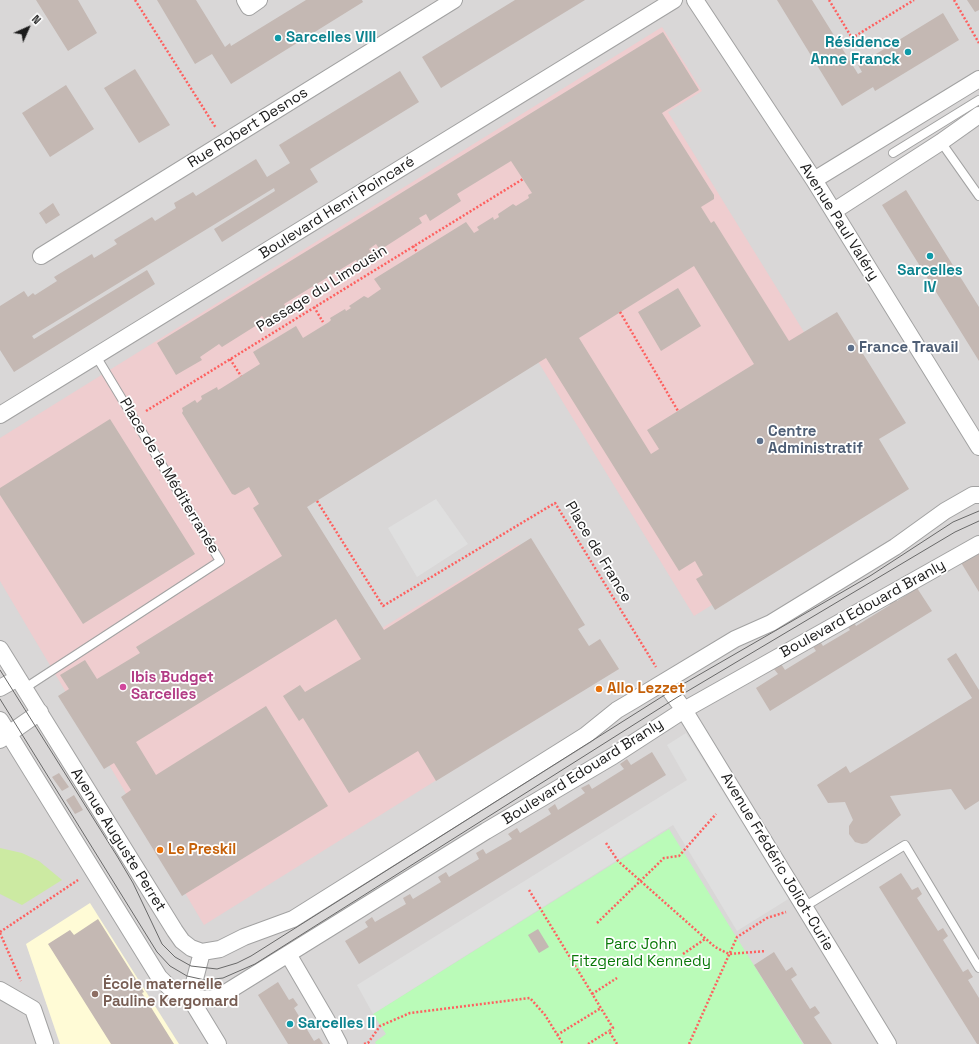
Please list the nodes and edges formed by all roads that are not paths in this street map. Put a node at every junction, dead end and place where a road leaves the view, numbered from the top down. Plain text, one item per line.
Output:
1 (244, 0) edge
2 (259, 0) edge
3 (454, 0) edge
4 (674, 0) edge
5 (695, 0) edge
6 (979, 80) edge
7 (979, 100) edge
8 (979, 115) edge
9 (941, 142) junction
10 (893, 154) dead end
11 (814, 180) junction
12 (979, 196) edge
13 (834, 211) junction
14 (41, 256) dead end
15 (96, 356) junction
16 (0, 415) edge
17 (979, 447) edge
18 (979, 495) edge
19 (979, 544) edge
20 (0, 649) edge
21 (664, 682) junction
22 (21, 683) junction
23 (0, 688) edge
24 (684, 710) junction
25 (40, 712) junction
26 (0, 720) edge
27 (4, 737) edge
28 (804, 907) junction
29 (202, 952) junction
30 (288, 954) junction
31 (979, 968) edge
32 (0, 990) edge
33 (190, 998) junction
34 (45, 1044) edge
35 (218, 1044) edge
36 (339, 1044) edge
37 (888, 1044) edge

1 - 2 street
3 - 14 street, Rue Robert Desnos
4 - 15 street, Boulevard Henri Poincaré
5 - 11 street, Avenue Paul Valéry
6 - 11 street
7 - 10 lane
8 - 9 street
9 - 12 lane
9 - 13 street
11 - 13 street, Avenue Paul Valéry
13 - 17 street, Avenue Paul Valéry
15 - 16 street, Boulevard Henri Poincaré
15 - 22 lane, Place de la Méditerranée
18 - 21 street, Boulevard Edouard Branly
19 - 24 street, Boulevard Edouard Branly
20 - 22 street, Avenue Auguste Perret
21 - 24 street, Avenue Frédéric Joliot-Curie
21 - 29 street, Boulevard Edouard Branly
22 - 23 street
22 - 25 street, Avenue Auguste Perret
24 - 28 street, Avenue Frédéric Joliot-Curie
24 - 30 street, Boulevard Edouard Branly
25 - 27 street
25 - 29 street, Avenue Auguste Perret
26 - 27 street
27 - 33 street
28 - 31 lane
28 - 37 street, Avenue Frédéric Joliot-Curie
29 - 33 street
30 - 33 street, Boulevard Edouard Branly
30 - 36 street
32 - 34 street
33 - 35 street

